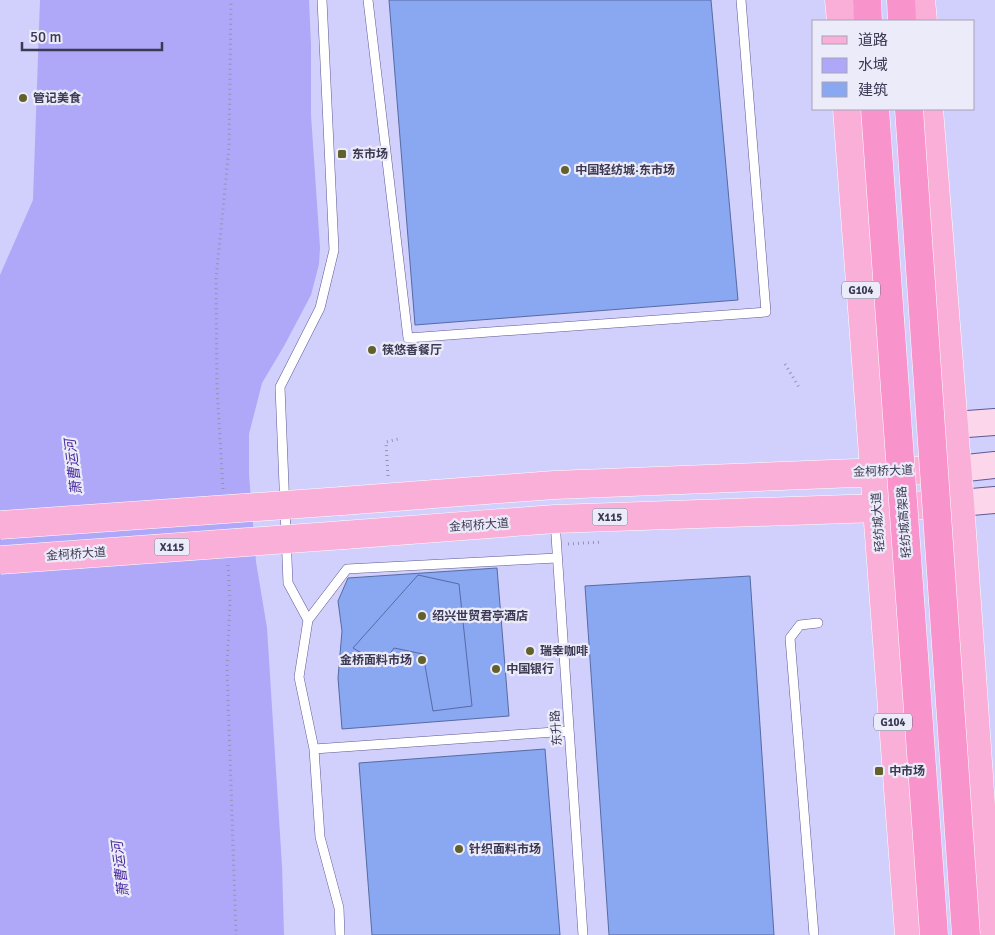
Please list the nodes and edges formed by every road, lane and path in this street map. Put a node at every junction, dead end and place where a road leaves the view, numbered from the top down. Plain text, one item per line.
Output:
1 (231, 0) edge
2 (322, 0) edge
3 (368, 0) edge
4 (741, 0) edge
5 (839, 0) edge
6 (867, 0) edge
7 (901, 0) edge
8 (921, 0) edge
9 (841, 20) edge
10 (868, 20) edge
11 (902, 20) edge
12 (923, 20) edge
13 (847, 110) edge
14 (874, 110) edge
15 (908, 110) edge
16 (929, 110) edge
17 (786, 364) dead end
18 (800, 389) dead end
19 (995, 422) edge
20 (954, 425) junction
21 (398, 440) dead end
22 (995, 466) edge
23 (957, 469) junction
24 (874, 472) junction
25 (388, 477) dead end
26 (224, 495) dead end
27 (995, 500) edge
28 (960, 503) junction
29 (877, 508) junction
30 (555, 519) junction
31 (0, 524) edge
32 (557, 558) junction
33 (0, 560) edge
34 (228, 563) dead end
35 (308, 620) junction
36 (818, 623) dead end
37 (569, 731) junction
38 (314, 749) junction
39 (236, 935) edge
40 (340, 935) edge
41 (583, 935) edge
42 (814, 935) edge
43 (909, 935) edge
44 (934, 935) edge
45 (966, 935) edge
46 (990, 935) edge

1 - 26 path
2 - 35 lane
3 - 4 lane
5 - 9 main road
6 - 10 highway
7 - 11 highway
8 - 12 main road
13 - 24 main road, 轻纺城大道 / G104
14 - 44 highway, 轻纺城高架路, bridge
15 - 45 highway, bridge
16 - 20 main road
17 - 18 path
19 - 20 main road
20 - 23 main road
21 - 25 path
22 - 23 main road
23 - 24 main road, 金柯桥大道
23 - 28 main road
24 - 29 main road, 轻纺城大道 / G104
24 - 31 main road, 金柯桥大道, bridge
27 - 28 main road
28 - 29 main road, 金柯桥大道
28 - 46 main road
29 - 30 main road, 金柯桥大道 / X115
29 - 43 main road, 轻纺城大道 / G104
30 - 32 lane, 东升路
30 - 33 main road, 金柯桥大道 / X115, bridge
32 - 35 lane
32 - 37 lane, 东升路
34 - 39 path
35 - 38 lane
36 - 42 lane
37 - 38 lane
37 - 41 lane, 东升路
38 - 40 lane

